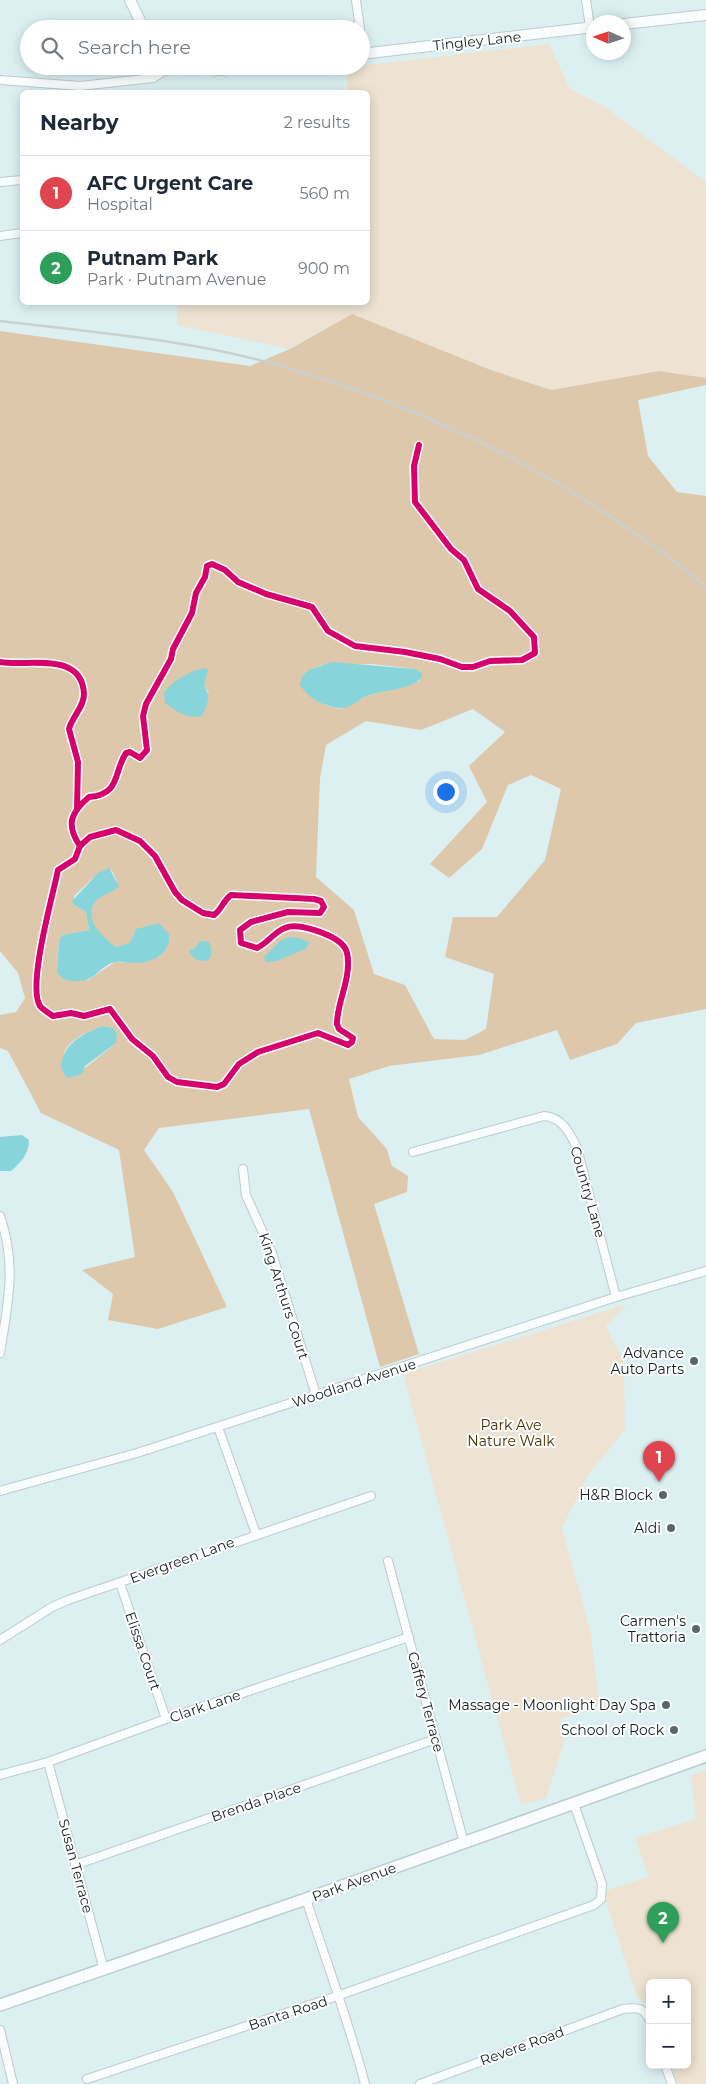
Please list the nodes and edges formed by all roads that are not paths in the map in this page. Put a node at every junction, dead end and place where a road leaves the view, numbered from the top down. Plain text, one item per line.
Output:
1 (130, 0) edge
2 (356, 0) edge
3 (586, 0) edge
4 (589, 15) edge
5 (706, 16) edge
6 (140, 20) edge
7 (359, 20) edge
8 (631, 23) edge
9 (586, 28) edge
10 (370, 53) edge
11 (158, 75) edge
12 (0, 80) edge
13 (109, 83) junction
14 (110, 90) edge
15 (20, 180) edge
16 (0, 182) edge
17 (20, 233) edge
18 (0, 236) edge
19 (413, 1152) dead end
20 (243, 1169) dead end
21 (0, 1216) edge
22 (706, 1272) edge
23 (616, 1297) junction
24 (0, 1352) edge
25 (316, 1395) junction
26 (218, 1427) junction
27 (0, 1489) edge
28 (371, 1496) dead end
29 (256, 1534) junction
30 (388, 1561) dead end
31 (120, 1583) junction
32 (409, 1637) junction
33 (0, 1640) edge
34 (166, 1719) junction
35 (436, 1739) junction
36 (706, 1756) edge
37 (48, 1762) junction
38 (0, 1775) edge
39 (574, 1804) junction
40 (464, 1843) junction
41 (75, 1865) junction
42 (306, 1899) junction
43 (104, 1970) junction
44 (337, 1996) junction
45 (0, 2006) edge
46 (646, 2013) edge
47 (0, 2030) edge
48 (666, 2069) edge
49 (87, 2079) dead end
50 (12, 2084) edge
51 (365, 2084) edge
52 (420, 2084) edge
53 (672, 2084) edge

1 - 6 street
2 - 7 street
3 - 4 street
5 - 8 street
9 - 10 street, Tingley Lane
11 - 13 street
12 - 13 street
13 - 14 street
15 - 16 street
17 - 18 street
19 - 23 street, Country Lane
20 - 25 street, King Arthurs Court
21 - 24 street
22 - 23 street, Woodland Avenue
23 - 25 street, Woodland Avenue
25 - 26 street, Woodland Avenue
26 - 27 street, Woodland Avenue
26 - 29 street
28 - 29 street, Evergreen Lane
29 - 31 street, Evergreen Lane
30 - 32 street, Caffery Terrace
31 - 33 street, Evergreen Lane
31 - 34 street, Elissa Court
32 - 34 street, Clark Lane
32 - 35 street, Caffery Terrace
34 - 37 street, Clark Lane
35 - 40 street, Caffery Terrace
35 - 41 street, Brenda Place
36 - 39 main road, Park Avenue
37 - 38 street, Clark Lane
37 - 41 street, Susan Terrace
39 - 40 main road, Park Avenue
39 - 44 street, Banta Road
40 - 42 main road, Park Avenue
41 - 43 street, Susan Terrace
42 - 43 main road, Park Avenue
42 - 44 street
43 - 45 main road, Park Avenue
44 - 49 street, Banta Road
44 - 51 street
46 - 52 street, Revere Road
47 - 50 street
48 - 53 street

